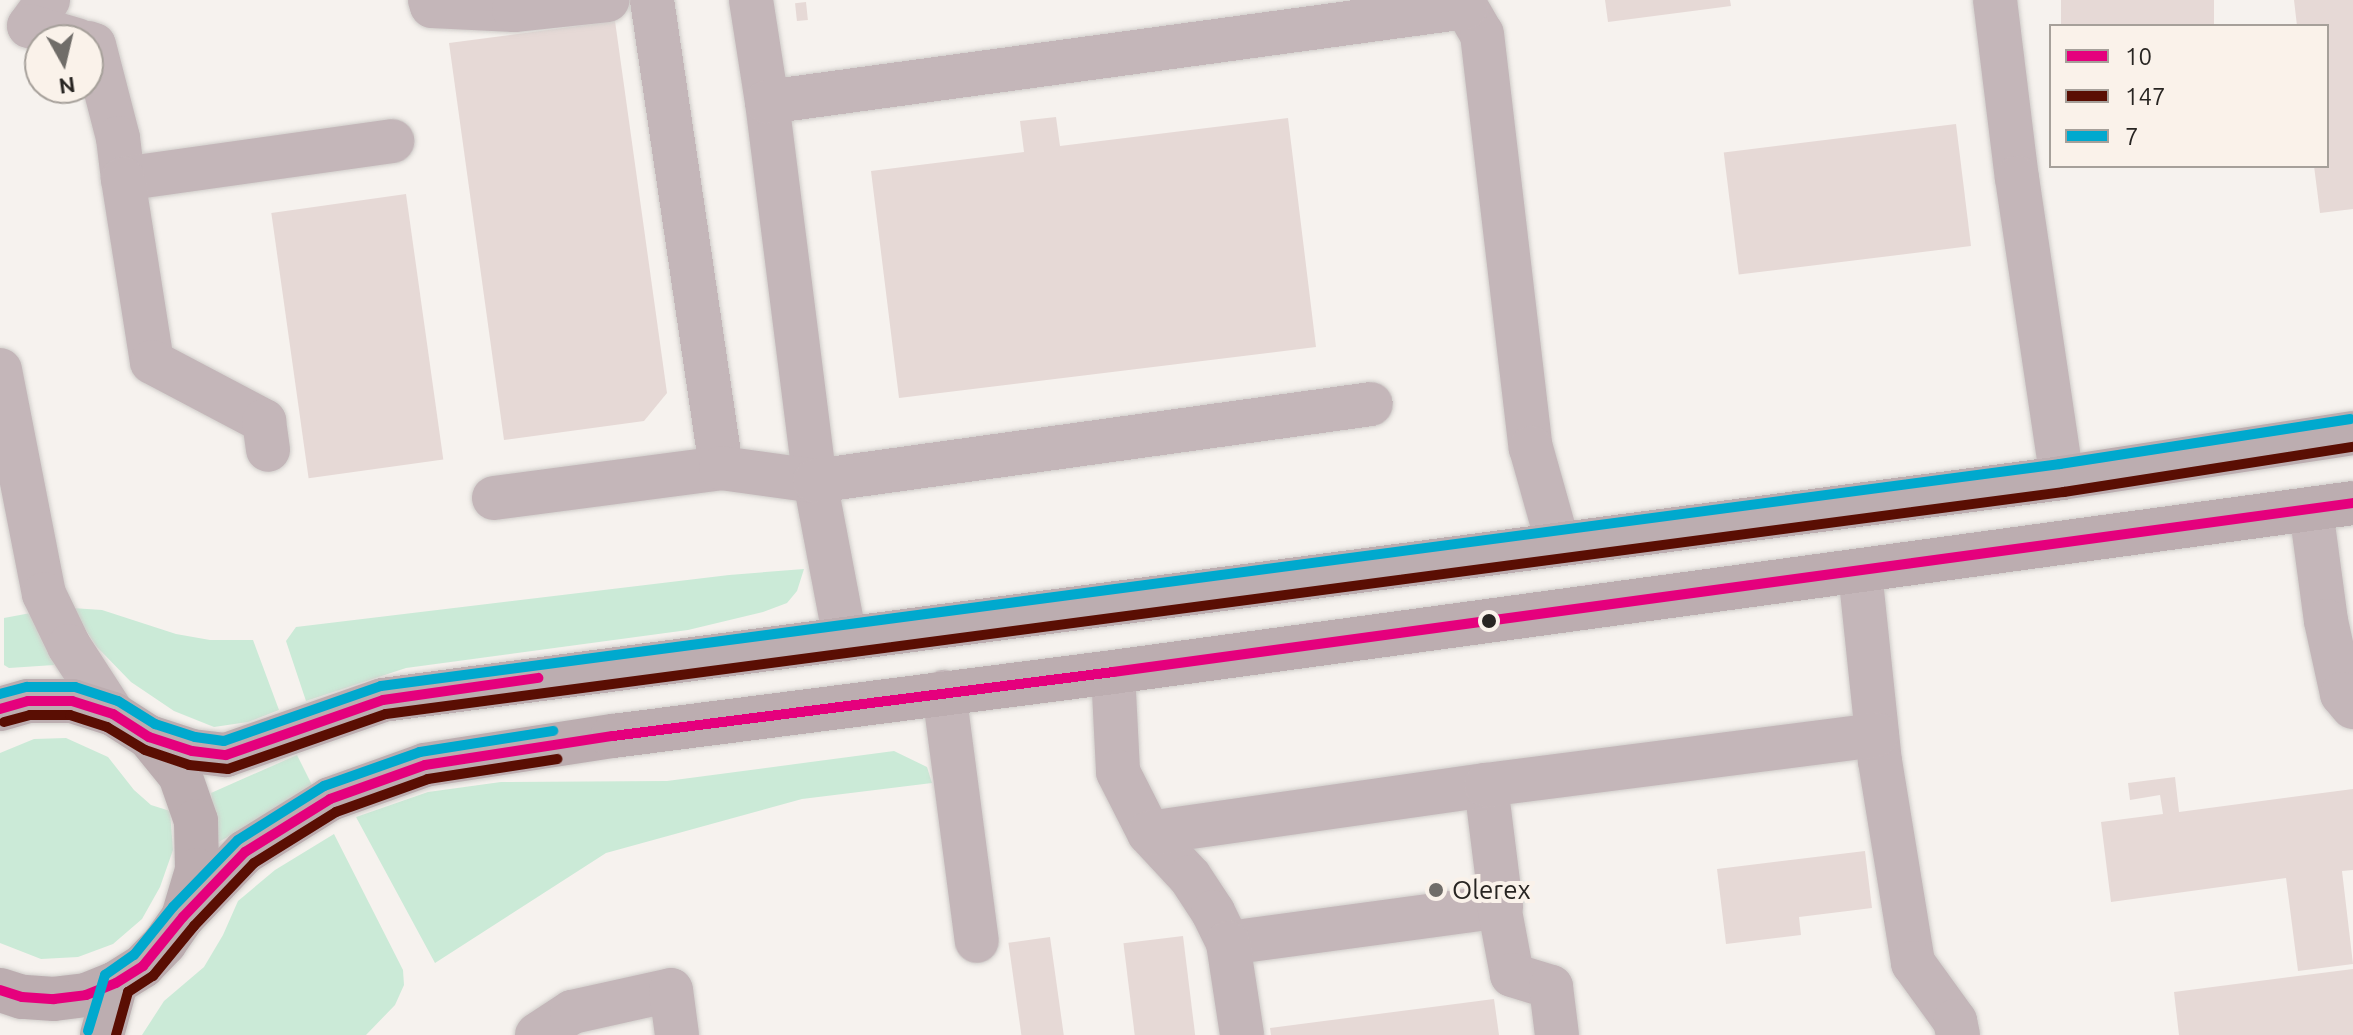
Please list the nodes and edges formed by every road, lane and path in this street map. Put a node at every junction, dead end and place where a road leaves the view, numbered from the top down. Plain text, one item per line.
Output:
1 (430, 0) edge
2 (607, 0) edge
3 (652, 0) edge
4 (751, 0) edge
5 (1995, 0) edge
6 (1464, 3) edge
7 (104, 84) edge
8 (767, 102) junction
9 (392, 141) dead end
10 (123, 179) junction
11 (4, 389) edge
12 (1371, 404) dead end
13 (2353, 433) edge
14 (268, 450) dead end
15 (721, 468) junction
16 (0, 470) edge
17 (2062, 478) junction
18 (815, 481) junction
19 (494, 498) dead end
20 (2353, 503) edge
21 (2311, 510) junction
22 (1558, 544) junction
23 (1860, 572) junction
24 (845, 639) junction
25 (1113, 672) junction
26 (944, 692) junction
27 (2353, 707) edge
28 (0, 709) edge
29 (113, 714) junction
30 (1877, 735) junction
31 (149, 737) junction
32 (1486, 785) junction
33 (1149, 833) junction
34 (1499, 906) junction
35 (183, 917) junction
36 (977, 941) dead end
37 (1228, 943) junction
38 (116, 983) junction
39 (0, 990) edge
40 (102, 1035) edge
41 (537, 1035) edge
42 (677, 1035) edge
43 (1242, 1035) edge
44 (1557, 1035) edge
45 (1958, 1035) edge

1 - 2 street
3 - 15 street
4 - 8 street
5 - 17 street
6 - 8 street
6 - 22 street
7 - 10 street
8 - 18 street
9 - 10 street
10 - 14 street
11 - 16 street
11 - 29 street
12 - 18 street
13 - 17 main road
15 - 18 street
15 - 19 street
17 - 22 main road
18 - 24 street
20 - 21 main road
21 - 23 main road
21 - 27 street
22 - 24 main road
23 - 25 main road
23 - 30 street
24 - 31 main road
25 - 26 main road
25 - 33 street
26 - 35 main road
26 - 36 street
28 - 29 main road
29 - 31 main road
30 - 32 street
30 - 45 street
31 - 35 main road
32 - 33 street
32 - 34 street
33 - 37 street
34 - 37 street
34 - 44 street
35 - 38 main road
37 - 43 street
38 - 39 main road
38 - 40 main road
41 - 42 street

